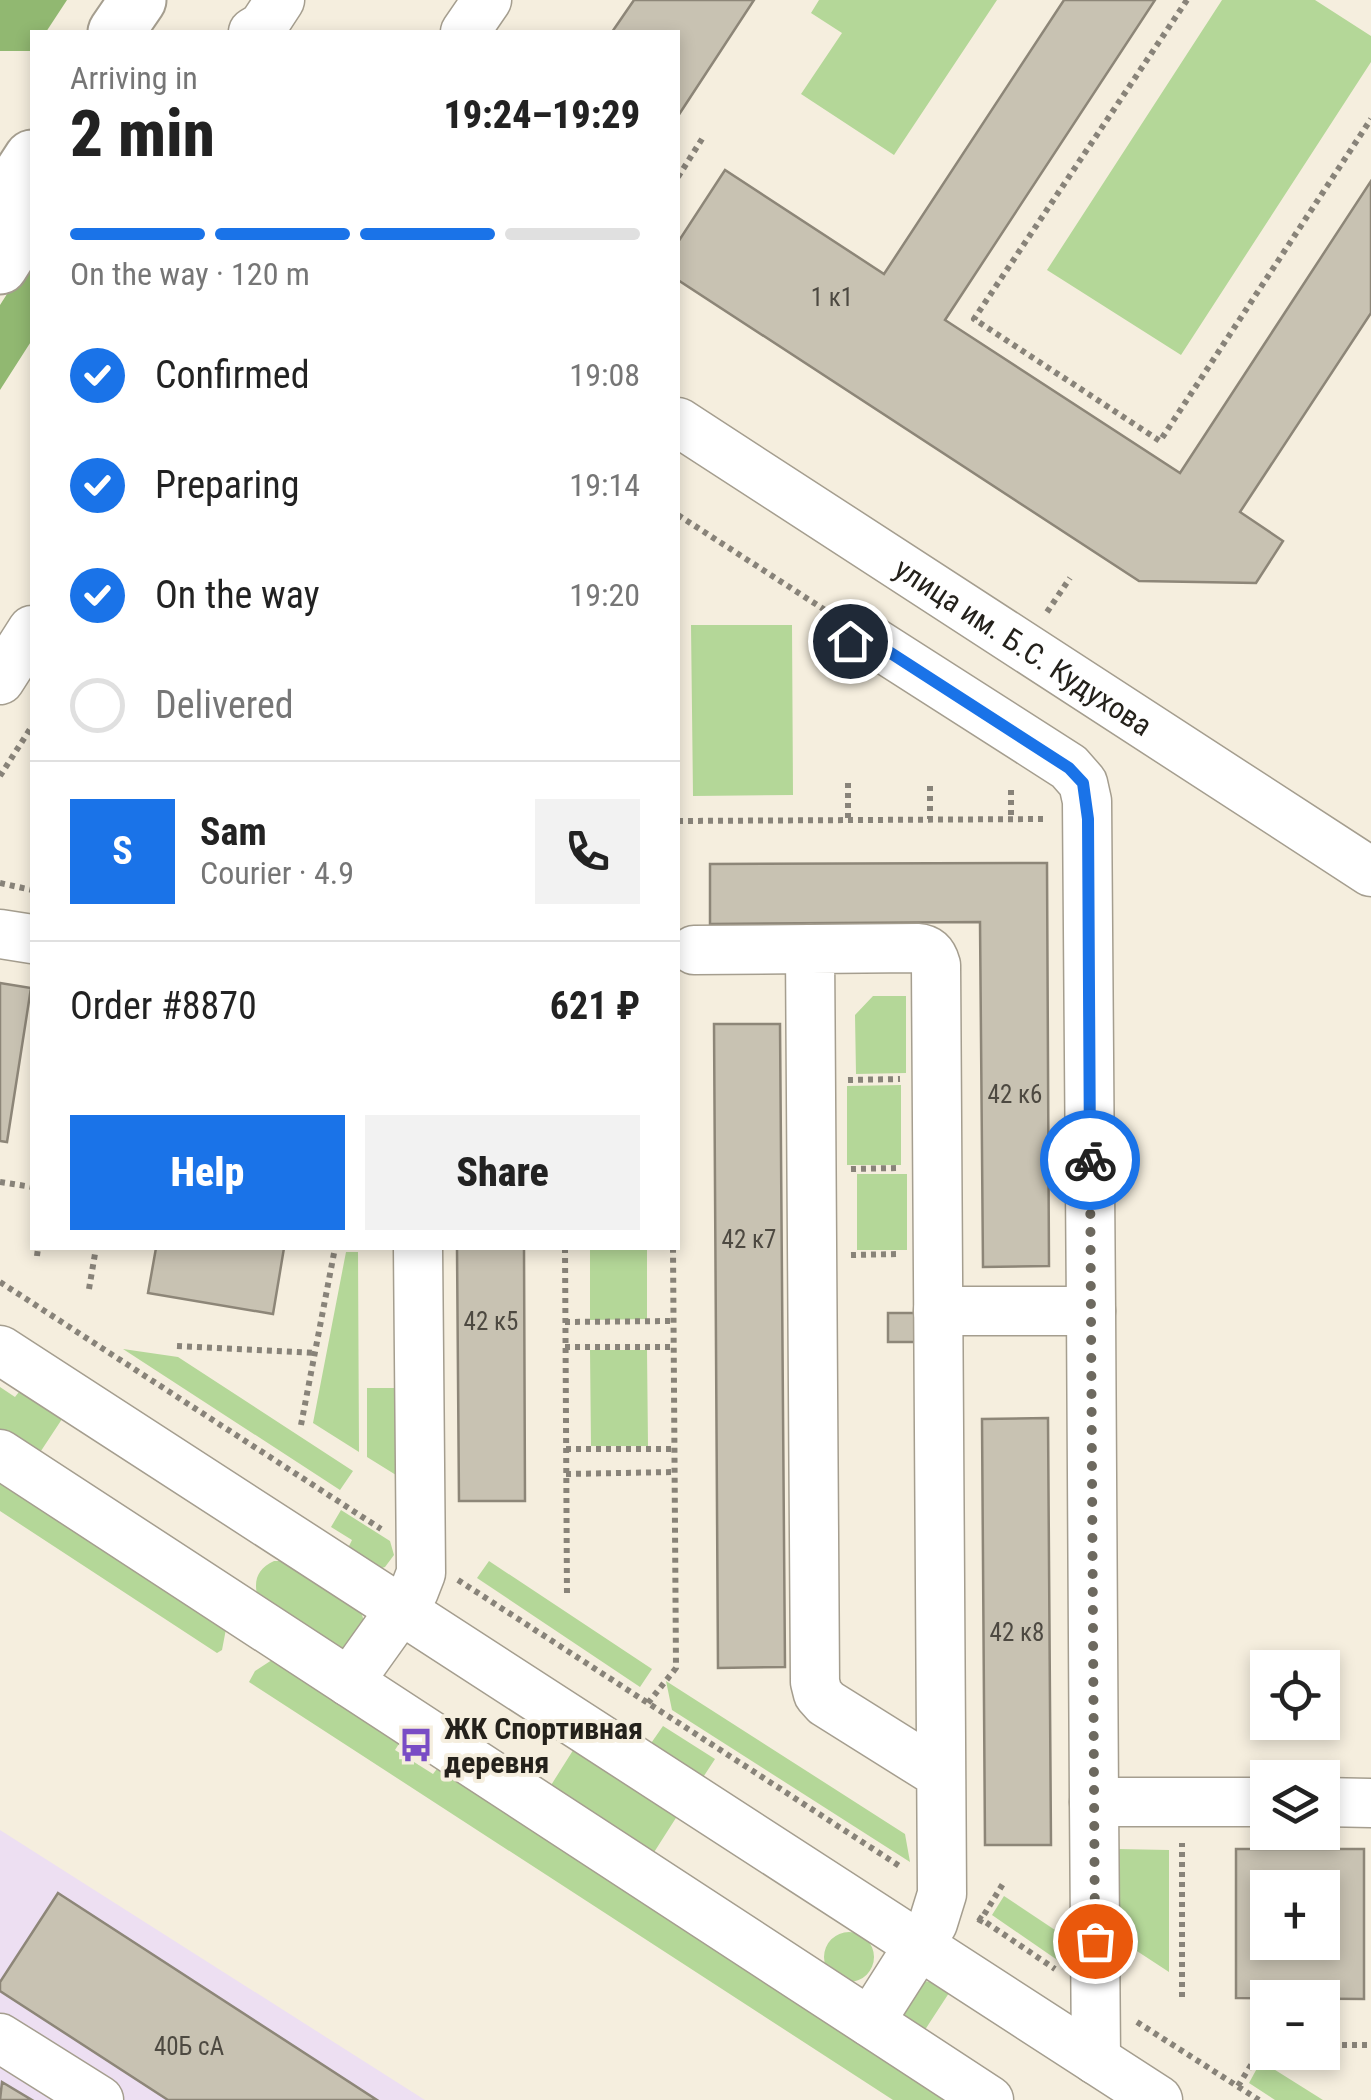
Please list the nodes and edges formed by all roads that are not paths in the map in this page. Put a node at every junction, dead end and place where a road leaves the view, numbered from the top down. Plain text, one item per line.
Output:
1 (138, 0) edge
2 (172, 0) edge
3 (280, 0) edge
4 (487, 0) edge
5 (117, 30) edge
6 (152, 30) edge
7 (257, 30) edge
8 (466, 30) edge
9 (30, 161) edge
10 (0, 207) edge
11 (30, 219) edge
12 (0, 266) edge
13 (680, 423) edge
14 (30, 633) edge
15 (850, 641) dead end
16 (0, 680) edge
17 (1371, 872) edge
18 (0, 934) edge
19 (30, 939) edge
20 (810, 948) junction
21 (694, 950) dead end
22 (418, 1250) edge
23 (938, 1311) junction
24 (1090, 1311) junction
25 (0, 1350) edge
26 (0, 1454) edge
27 (401, 1610) junction
28 (348, 1682) junction
29 (941, 1776) junction
30 (1094, 1802) junction
31 (1250, 1802) edge
32 (1340, 1802) edge
33 (1371, 1802) edge
34 (919, 1945) junction
35 (870, 2022) junction
36 (0, 2038) edge
37 (1096, 2060) junction
38 (98, 2100) edge
39 (989, 2100) edge
40 (1158, 2100) edge

1 - 5 highway
2 - 6 highway
3 - 7 street
4 - 8 street
9 - 10 highway
11 - 12 highway
13 - 17 street, улица им. Б.С. Кудухова
14 - 16 street
15 - 24 street
18 - 19 street
20 - 21 street
20 - 23 street
20 - 29 street
22 - 27 street
23 - 24 street
23 - 29 street
24 - 30 street
25 - 27 street
26 - 28 street
27 - 28 street
27 - 34 street
28 - 35 street
29 - 34 street
30 - 31 street
30 - 37 street
32 - 33 street
34 - 35 street
34 - 37 street
35 - 39 street
36 - 38 street
37 - 40 street

